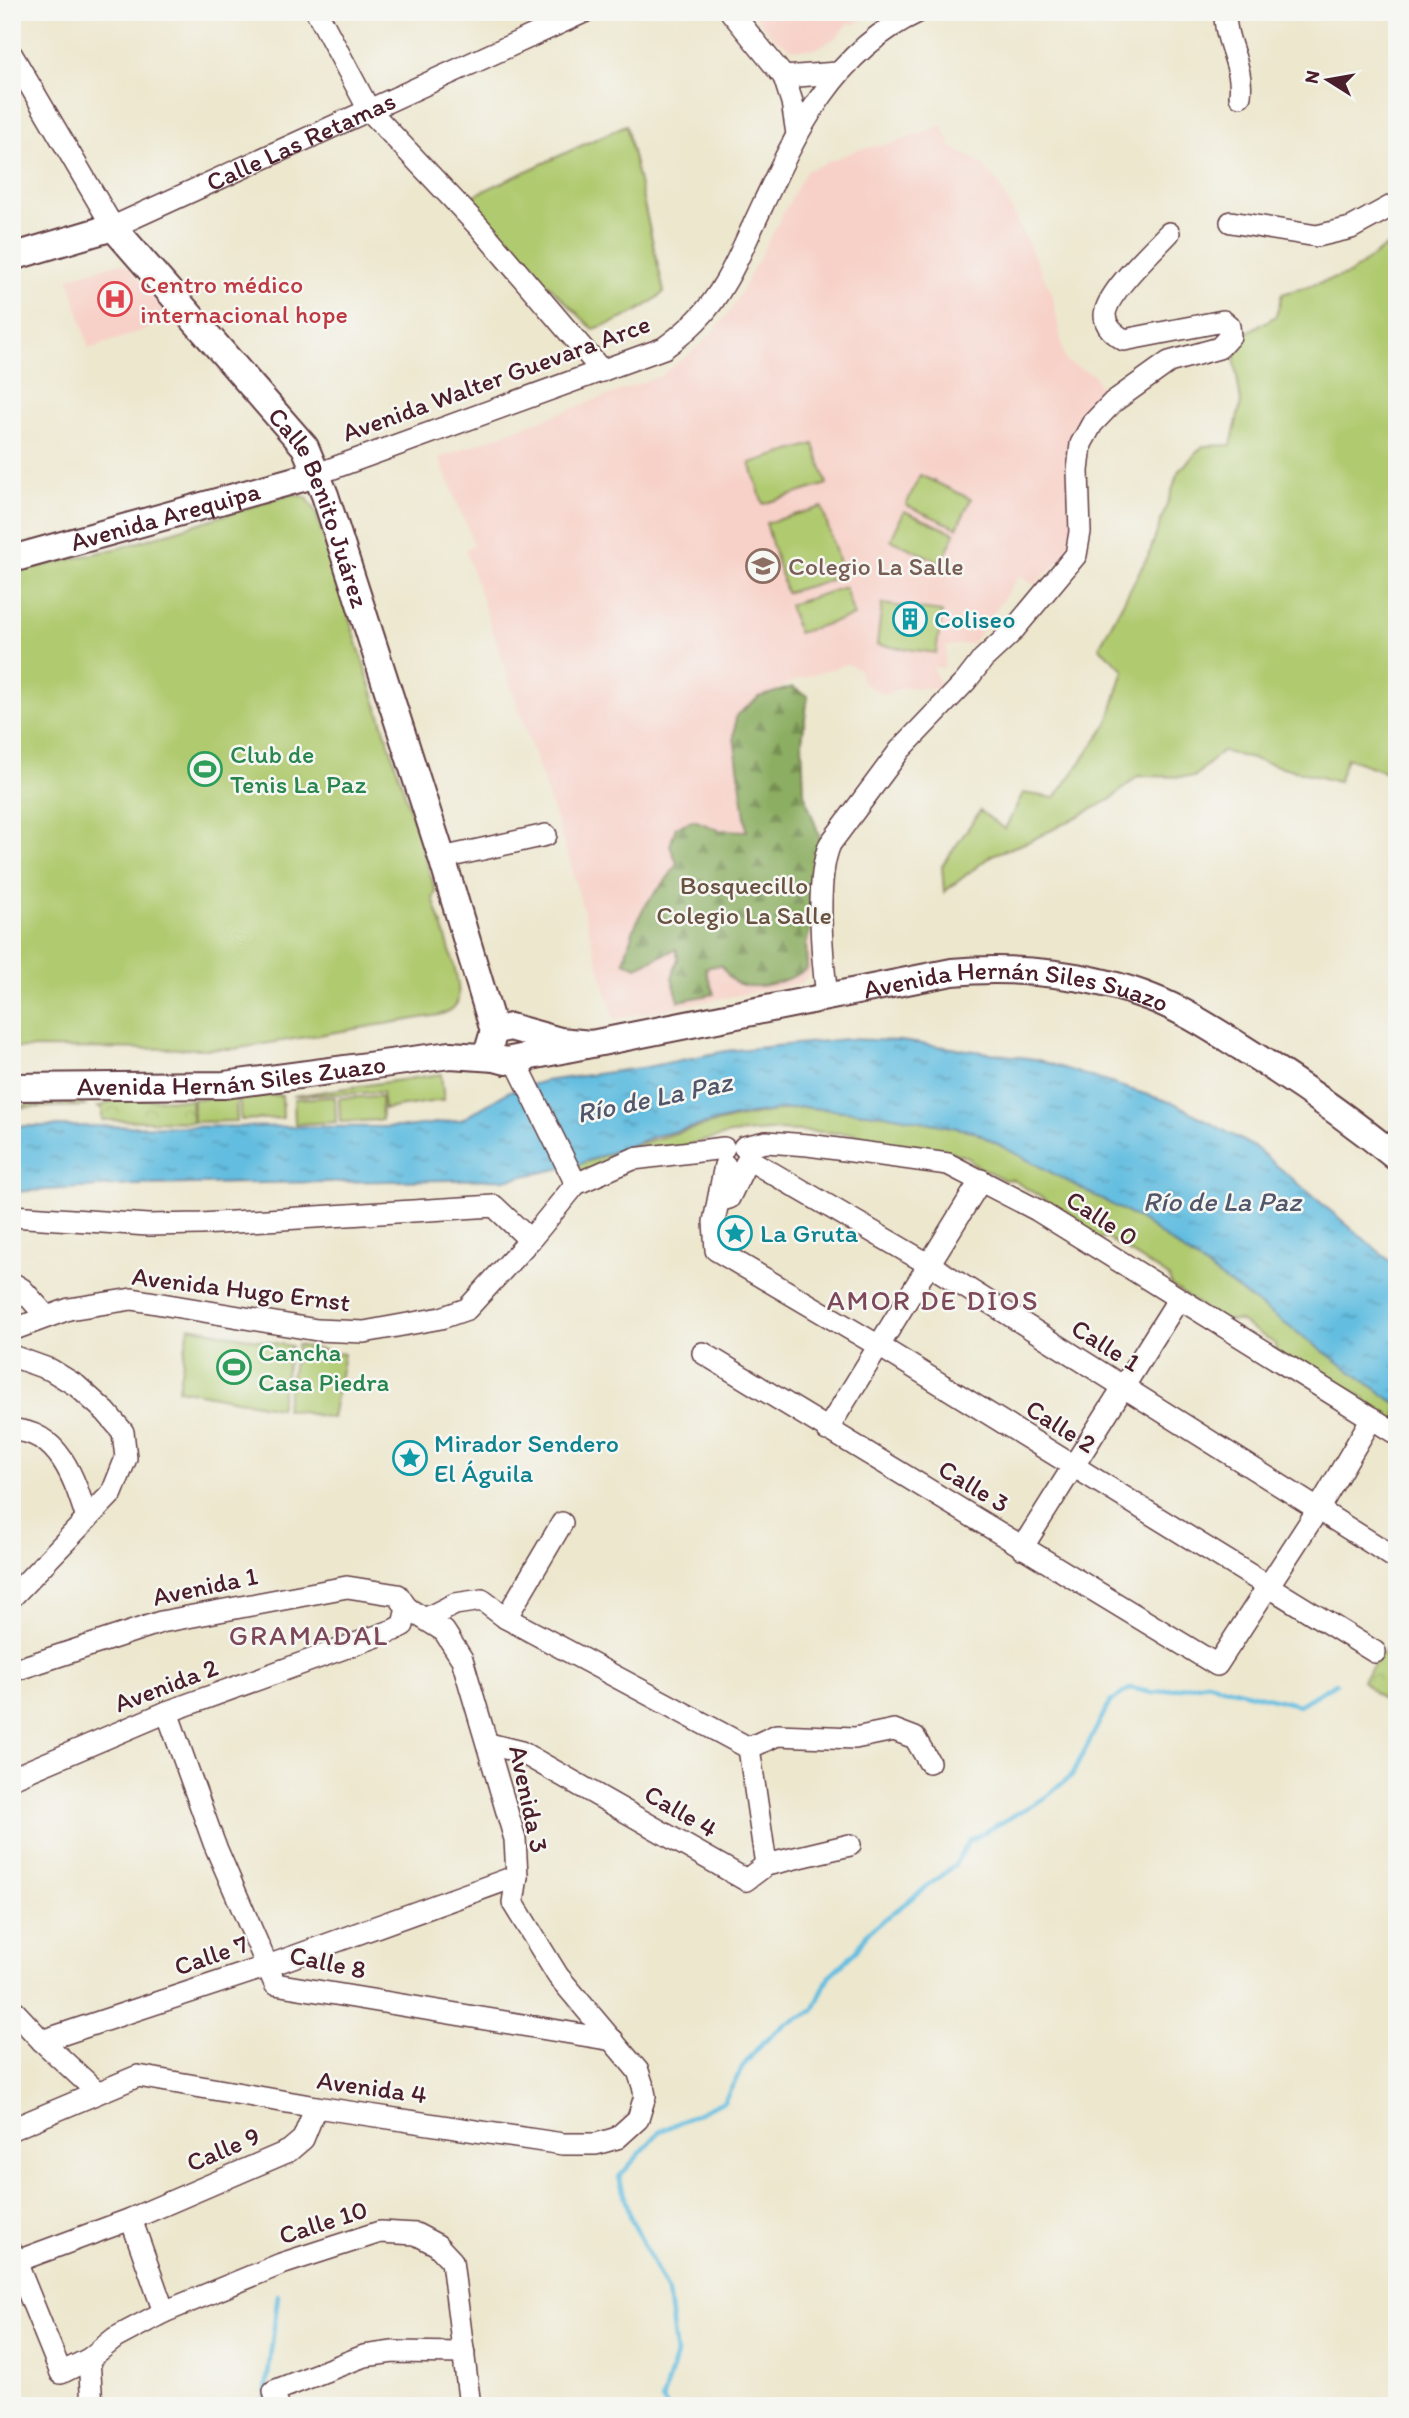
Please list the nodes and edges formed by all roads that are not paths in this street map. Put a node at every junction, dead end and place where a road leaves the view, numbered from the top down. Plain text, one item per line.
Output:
1 (317, 12) edge
2 (584, 12) edge
3 (732, 12) edge
4 (918, 12) edge
5 (1225, 12) edge
6 (12, 55) edge
7 (837, 72) junction
8 (784, 77) junction
9 (1240, 96) dead end
10 (369, 110) junction
11 (797, 134) junction
12 (1397, 203) edge
13 (1231, 222) dead end
14 (113, 226) junction
15 (1169, 233) dead end
16 (12, 257) edge
17 (601, 371) junction
18 (317, 474) junction
19 (12, 559) edge
20 (546, 835) dead end
21 (442, 858) junction
22 (827, 996) junction
23 (505, 1048) junction
24 (12, 1087) edge
25 (730, 1156) junction
26 (1397, 1158) edge
27 (571, 1176) junction
28 (981, 1180) junction
29 (12, 1216) edge
30 (530, 1240) junction
31 (930, 1265) junction
32 (12, 1283) edge
33 (1178, 1300) junction
34 (46, 1316) junction
35 (12, 1330) edge
36 (879, 1346) junction
37 (704, 1353) dead end
38 (12, 1356) edge
39 (1122, 1389) junction
40 (1372, 1418) junction
41 (12, 1430) edge
42 (827, 1430) junction
43 (1397, 1434) edge
44 (1073, 1467) junction
45 (1319, 1508) junction
46 (87, 1519) junction
47 (562, 1523) dead end
48 (1022, 1548) junction
49 (1397, 1559) edge
50 (1267, 1587) junction
51 (12, 1597) edge
52 (407, 1608) junction
53 (427, 1618) junction
54 (506, 1618) junction
55 (1375, 1652) dead end
56 (12, 1671) edge
57 (167, 1713) junction
58 (489, 1744) junction
59 (749, 1748) junction
60 (929, 1762) dead end
61 (12, 1778) edge
62 (850, 1845) dead end
63 (766, 1865) junction
64 (516, 1876) junction
65 (265, 1966) junction
66 (12, 2010) edge
67 (613, 2040) junction
68 (42, 2041) junction
69 (97, 2091) junction
70 (316, 2107) junction
71 (12, 2129) edge
72 (131, 2218) junction
73 (13, 2259) edge
74 (164, 2312) junction
75 (464, 2353) junction
76 (89, 2359) junction
77 (276, 2398) edge
78 (92, 2406) edge
79 (470, 2406) edge

1 - 10 street
2 - 10 street, Calle Las Retamas
3 - 8 street
4 - 7 street, Avenida Walter Guevara Arce
5 - 9 street
6 - 14 street, Calle Benito Juárez
7 - 8 street
7 - 11 street, Avenida Walter Guevara Arce
8 - 11 street
10 - 14 street, Calle Las Retamas
10 - 17 street
11 - 17 street, Avenida Walter Guevara Arce
12 - 13 street
14 - 16 main road, Calle Las Retamas
14 - 18 main road, Calle Benito Juárez
15 - 22 street
17 - 18 street, Avenida Walter Guevara Arce
18 - 19 main road, Avenida Arequipa
18 - 21 main road, Calle Benito Juárez
20 - 21 street
21 - 23 main road, Calle Benito Juárez
22 - 23 main road, Avenida Hernán Siles Suazo
22 - 26 main road, Avenida Hernán Siles Suazo
23 - 24 main road, Avenida Hernán Siles Zuazo
23 - 27 street
25 - 27 street, Calle 0
25 - 28 street, Calle 0
25 - 31 street, Calle 1
25 - 36 street, Calle 2
27 - 30 street, Avenida Hugo Ernst
28 - 31 street
28 - 33 street, Calle 0
29 - 30 street
30 - 34 street, Avenida Hugo Ernst
31 - 36 street
31 - 39 street, Calle 1
32 - 34 street
33 - 39 street
33 - 40 street, Calle 0
34 - 35 street, Avenida Hugo Ernst
36 - 42 street
36 - 44 street, Calle 2
37 - 42 street, Calle 3
38 - 46 street
39 - 44 street
39 - 45 street, Calle 1
40 - 43 street, Calle 0
40 - 45 street
41 - 46 street
42 - 48 street, Calle 3
44 - 48 street
44 - 50 street, Calle 2
45 - 49 street, Calle 1
45 - 50 street
46 - 51 street
47 - 54 street
48 - 50 street, Calle 3
50 - 55 street, Calle 2
52 - 53 street, Avenida 3
52 - 56 street, Avenida 1
52 - 57 street, Avenida 2
53 - 54 street
53 - 58 street, Avenida 3
54 - 59 street
57 - 61 street, Avenida 2
57 - 65 street, Calle 8
58 - 63 street, Calle 4
58 - 64 street, Avenida 3
59 - 60 street
59 - 63 street
62 - 63 street, Calle 4
64 - 65 street, Calle 7
64 - 67 street, Avenida 3
65 - 67 street, Calle 8
65 - 68 street, Calle 7
66 - 68 street
67 - 70 street, Avenida 4
68 - 69 street
69 - 70 street, Avenida 4
69 - 71 street, Avenida 4
70 - 72 street, Calle 9
72 - 73 street, Calle 9
72 - 74 street
73 - 76 street, Calle 10
74 - 75 street, Calle 10
74 - 76 street, Calle 10
75 - 77 street
75 - 79 street, Calle 10
76 - 78 street

